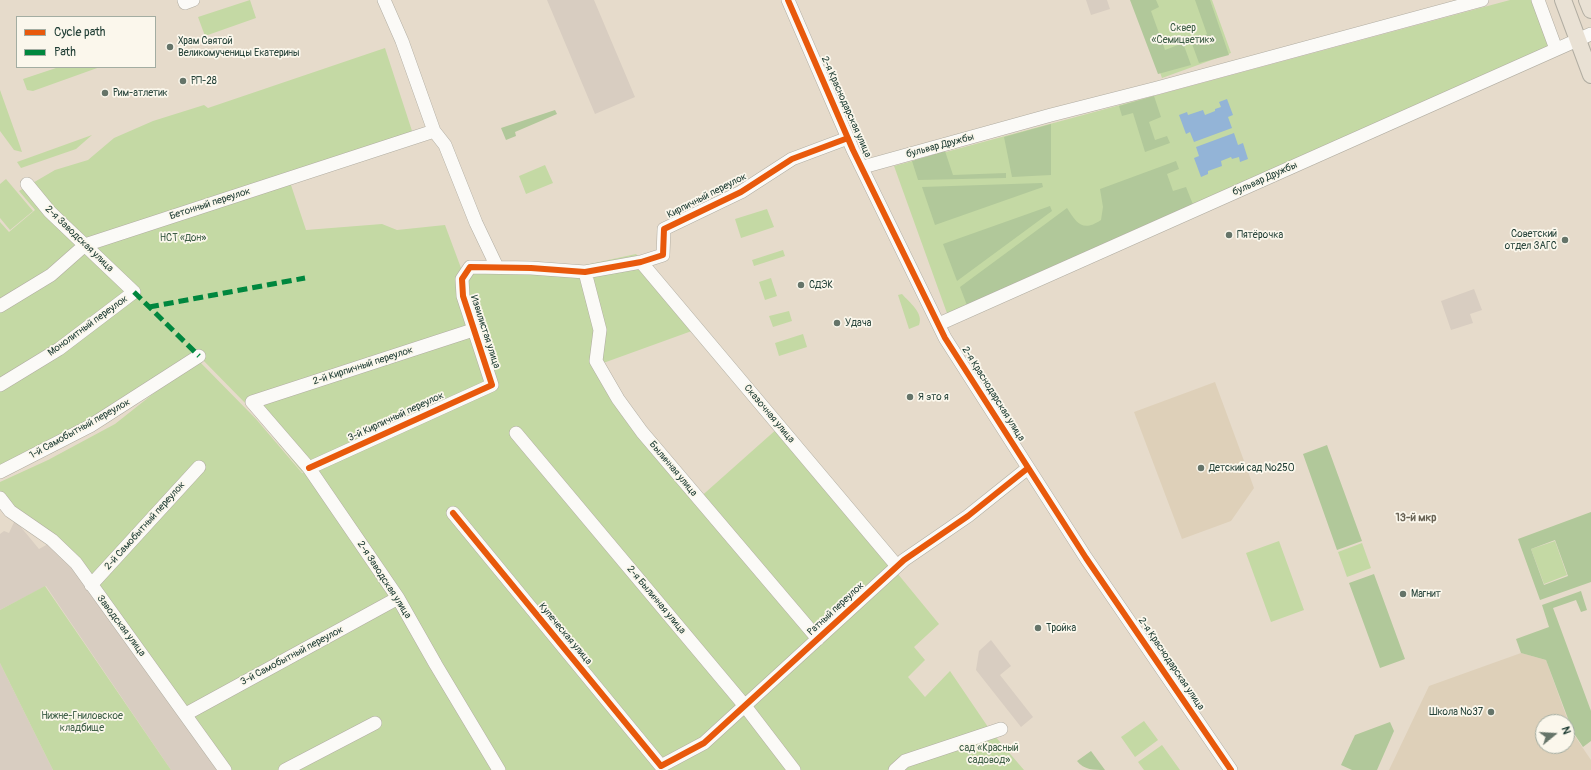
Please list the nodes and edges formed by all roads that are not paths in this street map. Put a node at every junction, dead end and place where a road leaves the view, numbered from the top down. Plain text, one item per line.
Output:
1 (184, 0) edge
2 (193, 0) edge
3 (384, 0) edge
4 (788, 0) edge
5 (1482, 0) edge
6 (1538, 0) edge
7 (1563, 0) edge
8 (1587, 0) edge
9 (1591, 10) edge
10 (1584, 36) edge
11 (1556, 49) junction
12 (1591, 74) edge
13 (434, 131) junction
14 (848, 138) junction
15 (866, 167) junction
16 (27, 184) dead end
17 (85, 245) junction
18 (641, 262) junction
19 (497, 267) junction
20 (586, 272) junction
21 (130, 295) joint
22 (0, 306) edge
23 (941, 323) junction
24 (473, 330) junction
25 (199, 356) dead end
26 (492, 384) joint
27 (0, 385) edge
28 (252, 402) joint
29 (516, 433) dead end
30 (199, 467) dead end
31 (309, 468) junction
32 (1028, 468) junction
33 (0, 472) edge
34 (0, 498) edge
35 (452, 513) dead end
36 (897, 566) junction
37 (91, 585) junction
38 (398, 598) junction
39 (818, 639) junction
40 (745, 706) junction
41 (186, 714) junction
42 (375, 723) dead end
43 (1001, 729) dead end
44 (661, 766) joint
45 (225, 770) edge
46 (285, 770) edge
47 (499, 770) edge
48 (794, 770) edge
49 (895, 770) edge
50 (1231, 770) edge

1 - 2 street
3 - 13 street
4 - 14 street, 2-я Краснодарская улица
5 - 15 street, бульвар Дружбы
6 - 11 street
7 - 10 main road
8 - 9 main road
10 - 11 street, бульвар Дружбы
10 - 12 main road
11 - 23 street, бульвар Дружбы
13 - 17 street, Бетонный переулок
13 - 19 street
14 - 15 street, 2-я Краснодарская улица
14 - 18 street, Кирпичный переулок
15 - 23 street, 2-я Краснодарская улица
16 - 17 street, 2-я Заводская улица
17 - 21 street, 2-я Заводская улица
17 - 22 street, Бетонный переулок
18 - 20 street, Кирпичный переулок
18 - 36 street, Сказочная улица
19 - 20 street, Кирпичный переулок
19 - 24 street, Извилистая улица
20 - 39 street, Былинная улица
21 - 27 street, Монолитный переулок
23 - 32 street, 2-я Краснодарская улица
24 - 26 street, Извилистая улица
24 - 28 street, 2-й Кирпичный переулок
25 - 33 street, 1-й Самобытный переулок
26 - 31 street, 3-й Кирпичный переулок
28 - 31 street, 2-я Заводская улица
29 - 40 street, 2-я Былинная улица
30 - 37 street, 2-й Самобытный переулок
31 - 38 street, 2-я Заводская улица
32 - 36 street, Ратный переулок
32 - 50 street, 2-я Краснодарская улица
34 - 37 street, Заводская улица
35 - 44 street, Купеческая улица
36 - 39 street, Ратный переулок
37 - 41 street, Заводская улица
38 - 41 street, 3-й Самобытный переулок
38 - 47 street, 2-я Заводская улица
39 - 40 street, Ратный переулок
40 - 44 street, Ратный переулок
40 - 48 street, 2-я Былинная улица
41 - 45 street, Заводская улица
42 - 46 street
43 - 49 street

